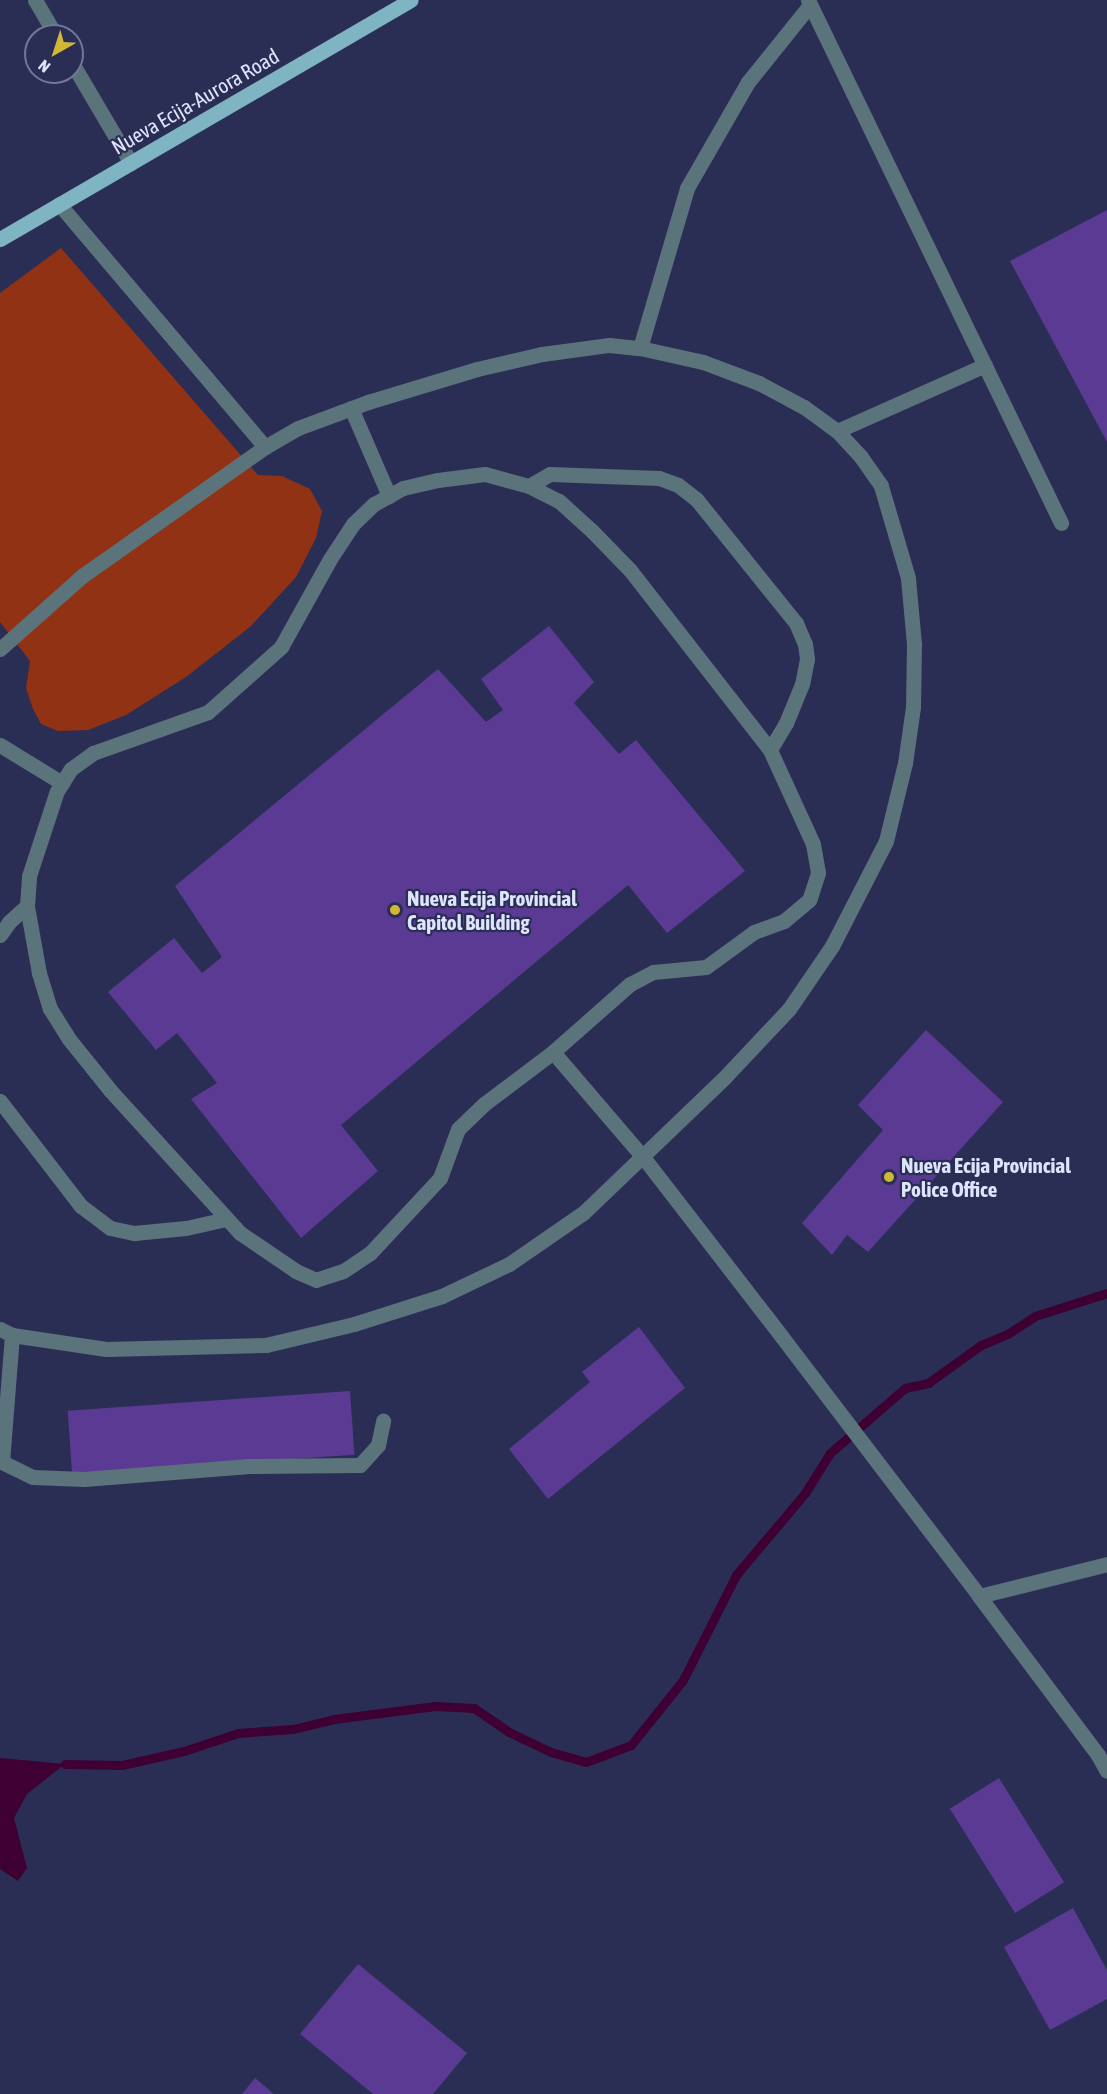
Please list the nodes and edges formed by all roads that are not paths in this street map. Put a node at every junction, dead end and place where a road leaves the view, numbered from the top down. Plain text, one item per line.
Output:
1 (35, 0) edge
2 (410, 0) edge
3 (809, 3) edge
4 (49, 24) edge
5 (84, 83) edge
6 (131, 163) junction
7 (59, 204) junction
8 (0, 239) edge
9 (640, 348) junction
10 (985, 365) junction
11 (351, 408) junction
12 (837, 431) junction
13 (265, 447) junction
14 (529, 486) junction
15 (389, 496) junction
16 (1061, 523) dead end
17 (0, 649) edge
18 (0, 745) edge
19 (770, 750) junction
20 (62, 783) junction
21 (27, 906) junction
22 (0, 935) edge
23 (553, 1052) junction
24 (0, 1101) edge
25 (642, 1157) junction
26 (226, 1219) junction
27 (6, 1332) edge
28 (383, 1421) dead end
29 (1107, 1564) edge
30 (979, 1596) junction
31 (1107, 1771) edge

1 - 4 street
2 - 6 main road, Nueva Ecija-Aurora Road
3 - 9 street
3 - 10 street
5 - 6 street
6 - 7 main road, Nueva Ecija-Aurora Road
7 - 8 main road, Nueva Ecija-Aurora Road
7 - 13 street
9 - 11 street
9 - 12 street
10 - 12 street
10 - 16 street
11 - 13 street
11 - 15 street
12 - 25 street
13 - 17 street
14 - 15 street
14 - 19 street
14 - 19 street
15 - 20 street
18 - 20 street
19 - 23 street
20 - 21 street
21 - 22 street
21 - 26 street
23 - 25 street
23 - 26 street
24 - 26 street
25 - 27 street
25 - 30 street
27 - 28 street
29 - 30 street
30 - 31 street

